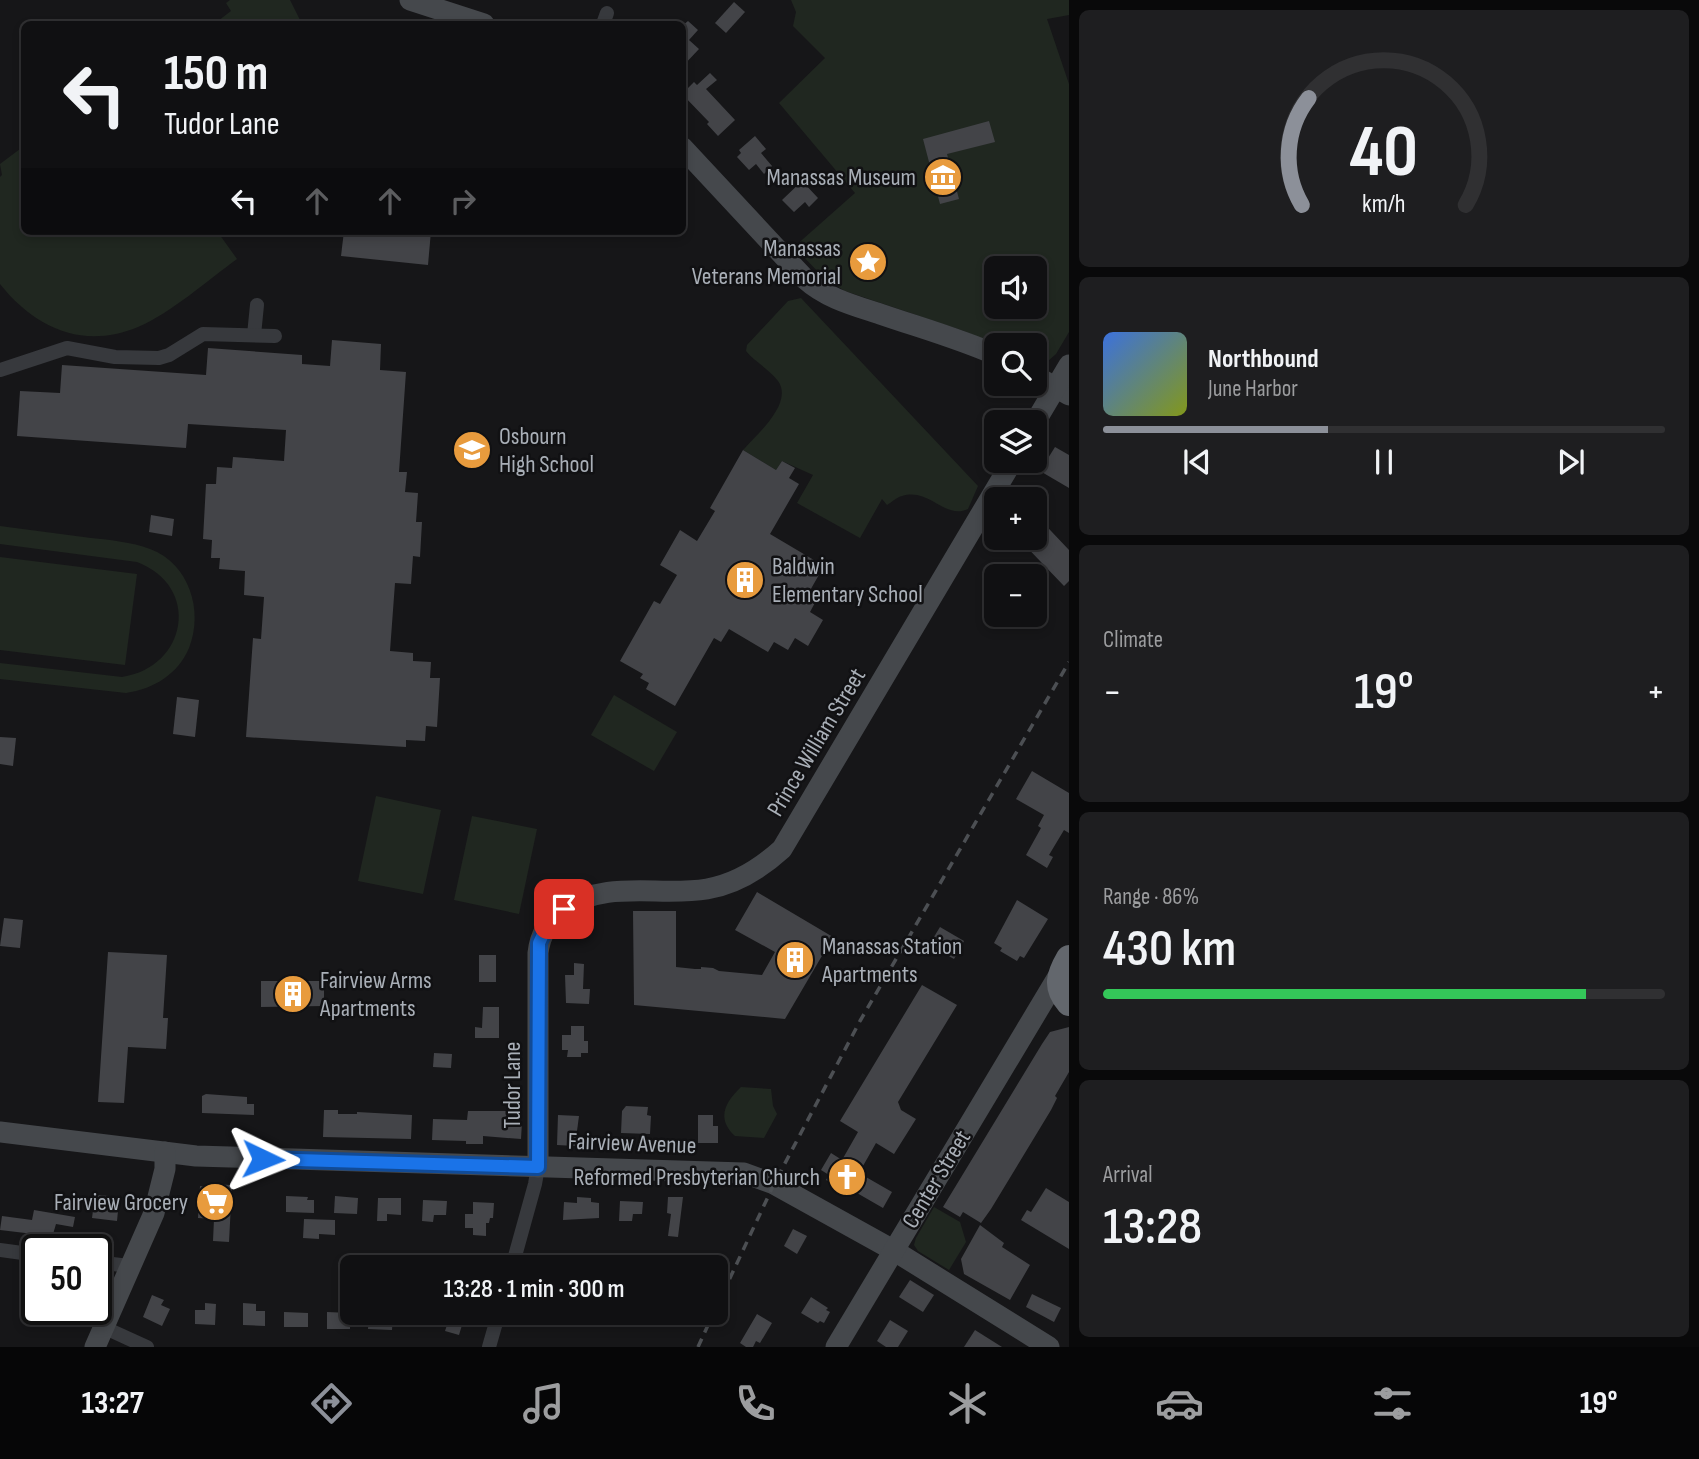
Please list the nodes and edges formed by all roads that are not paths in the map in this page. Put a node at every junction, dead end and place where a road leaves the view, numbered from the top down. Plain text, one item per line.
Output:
1 (410, 0) edge
2 (475, 21) edge
3 (686, 151) edge
4 (257, 305) dead end
5 (254, 335) junction
6 (275, 336) dead end
7 (984, 350) edge
8 (1069, 365) edge
9 (0, 370) edge
10 (1062, 391) edge
11 (1046, 410) edge
12 (1005, 473) edge
13 (564, 909) joint
14 (1065, 964) edge
15 (1069, 1004) edge
16 (1036, 1012) junction
17 (0, 1132) edge
18 (165, 1152) junction
19 (538, 1167) junction
20 (0, 1250) edge
21 (893, 1250) junction
22 (21, 1253) edge
23 (515, 1255) edge
24 (112, 1264) edge
25 (129, 1266) junction
26 (495, 1325) edge
27 (103, 1327) junction
28 (94, 1347) edge
29 (148, 1347) edge
30 (489, 1347) edge
31 (837, 1347) edge
32 (1049, 1347) edge

1 - 2 street
3 - 7 street
4 - 5 street
5 - 6 street
5 - 9 street
8 - 10 street
10 - 11 street
12 - 13 street, Prince William Street
13 - 19 street, Tudor Lane
14 - 15 highway
14 - 16 street, Center Street
15 - 16 street
16 - 21 street, Center Street
17 - 18 street, Fairview Avenue
18 - 19 street, Fairview Avenue
18 - 25 street
19 - 21 street, Fairview Avenue
19 - 23 street, Tudor Lane
20 - 22 street
21 - 31 street, Center Street
21 - 32 street, Fairview Avenue
24 - 25 street
25 - 27 street
26 - 30 street
27 - 28 street
27 - 29 street

